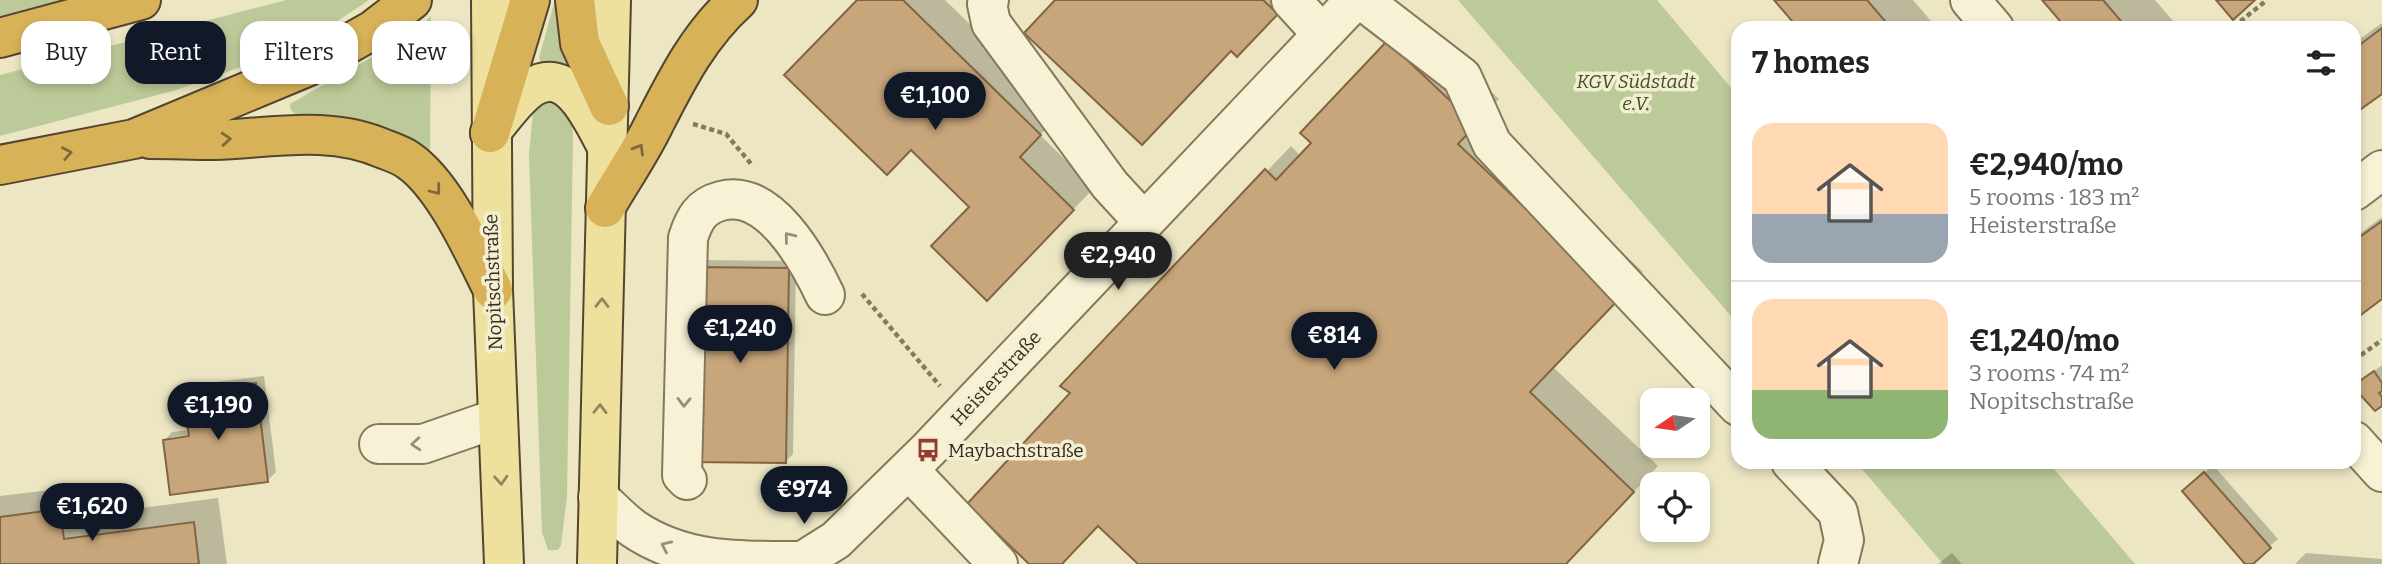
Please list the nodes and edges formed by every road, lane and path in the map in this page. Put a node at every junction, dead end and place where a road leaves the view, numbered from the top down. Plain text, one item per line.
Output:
1 (141, 0) edge
2 (412, 0) edge
3 (491, 0) edge
4 (530, 0) edge
5 (575, 0) edge
6 (611, 0) edge
7 (738, 0) edge
8 (989, 0) edge
9 (1291, 0) edge
10 (1355, 0) edge
11 (1362, 0) edge
12 (1970, 0) edge
13 (2266, 0) edge
14 (1988, 21) edge
15 (2241, 21) edge
16 (1322, 34) junction
17 (0, 38) edge
18 (608, 106) junction
19 (490, 133) junction
20 (134, 139) junction
21 (607, 147) junction
22 (0, 165) edge
23 (2382, 170) edge
24 (2361, 186) edge
25 (605, 208) junction
26 (1144, 222) junction
27 (493, 290) junction
28 (825, 295) dead end
29 (2382, 340) edge
30 (2361, 355) edge
31 (1731, 398) edge
32 (498, 418) junction
33 (379, 444) dead end
34 (2361, 449) edge
35 (1798, 469) edge
36 (909, 470) junction
37 (2382, 472) edge
38 (687, 480) dead end
39 (598, 497) junction
40 (814, 557) edge
41 (504, 564) edge
42 (597, 564) edge
43 (998, 564) edge
44 (1839, 564) edge

1 - 17 highway
2 - 20 highway
3 - 19 main road, Nopitschstraße
4 - 19 highway
5 - 18 highway
6 - 18 main road
25 -> 7 highway
8 - 26 street
9 - 16 street
10 - 16 street, Heisterstraße
11 - 31 street
12 - 14 street
13 - 15 path
16 - 26 street, Heisterstraße
18 - 21 main road
19 - 21 main road
19 - 27 main road, Nopitschstraße
22 -> 20 highway
20 -> 27 highway
21 - 25 main road
23 - 24 street
39 -> 25 main road
26 - 36 street, Heisterstraße
27 - 32 main road, Nopitschstraße
28 -> 38 street
29 - 30 path
32 -> 33 street
32 -> 41 main road, Nopitschstraße
34 - 37 street
35 - 44 street
36 - 40 street, Heisterstraße
36 - 43 street
40 -> 39 street, Heisterstraße
39 - 42 main road

